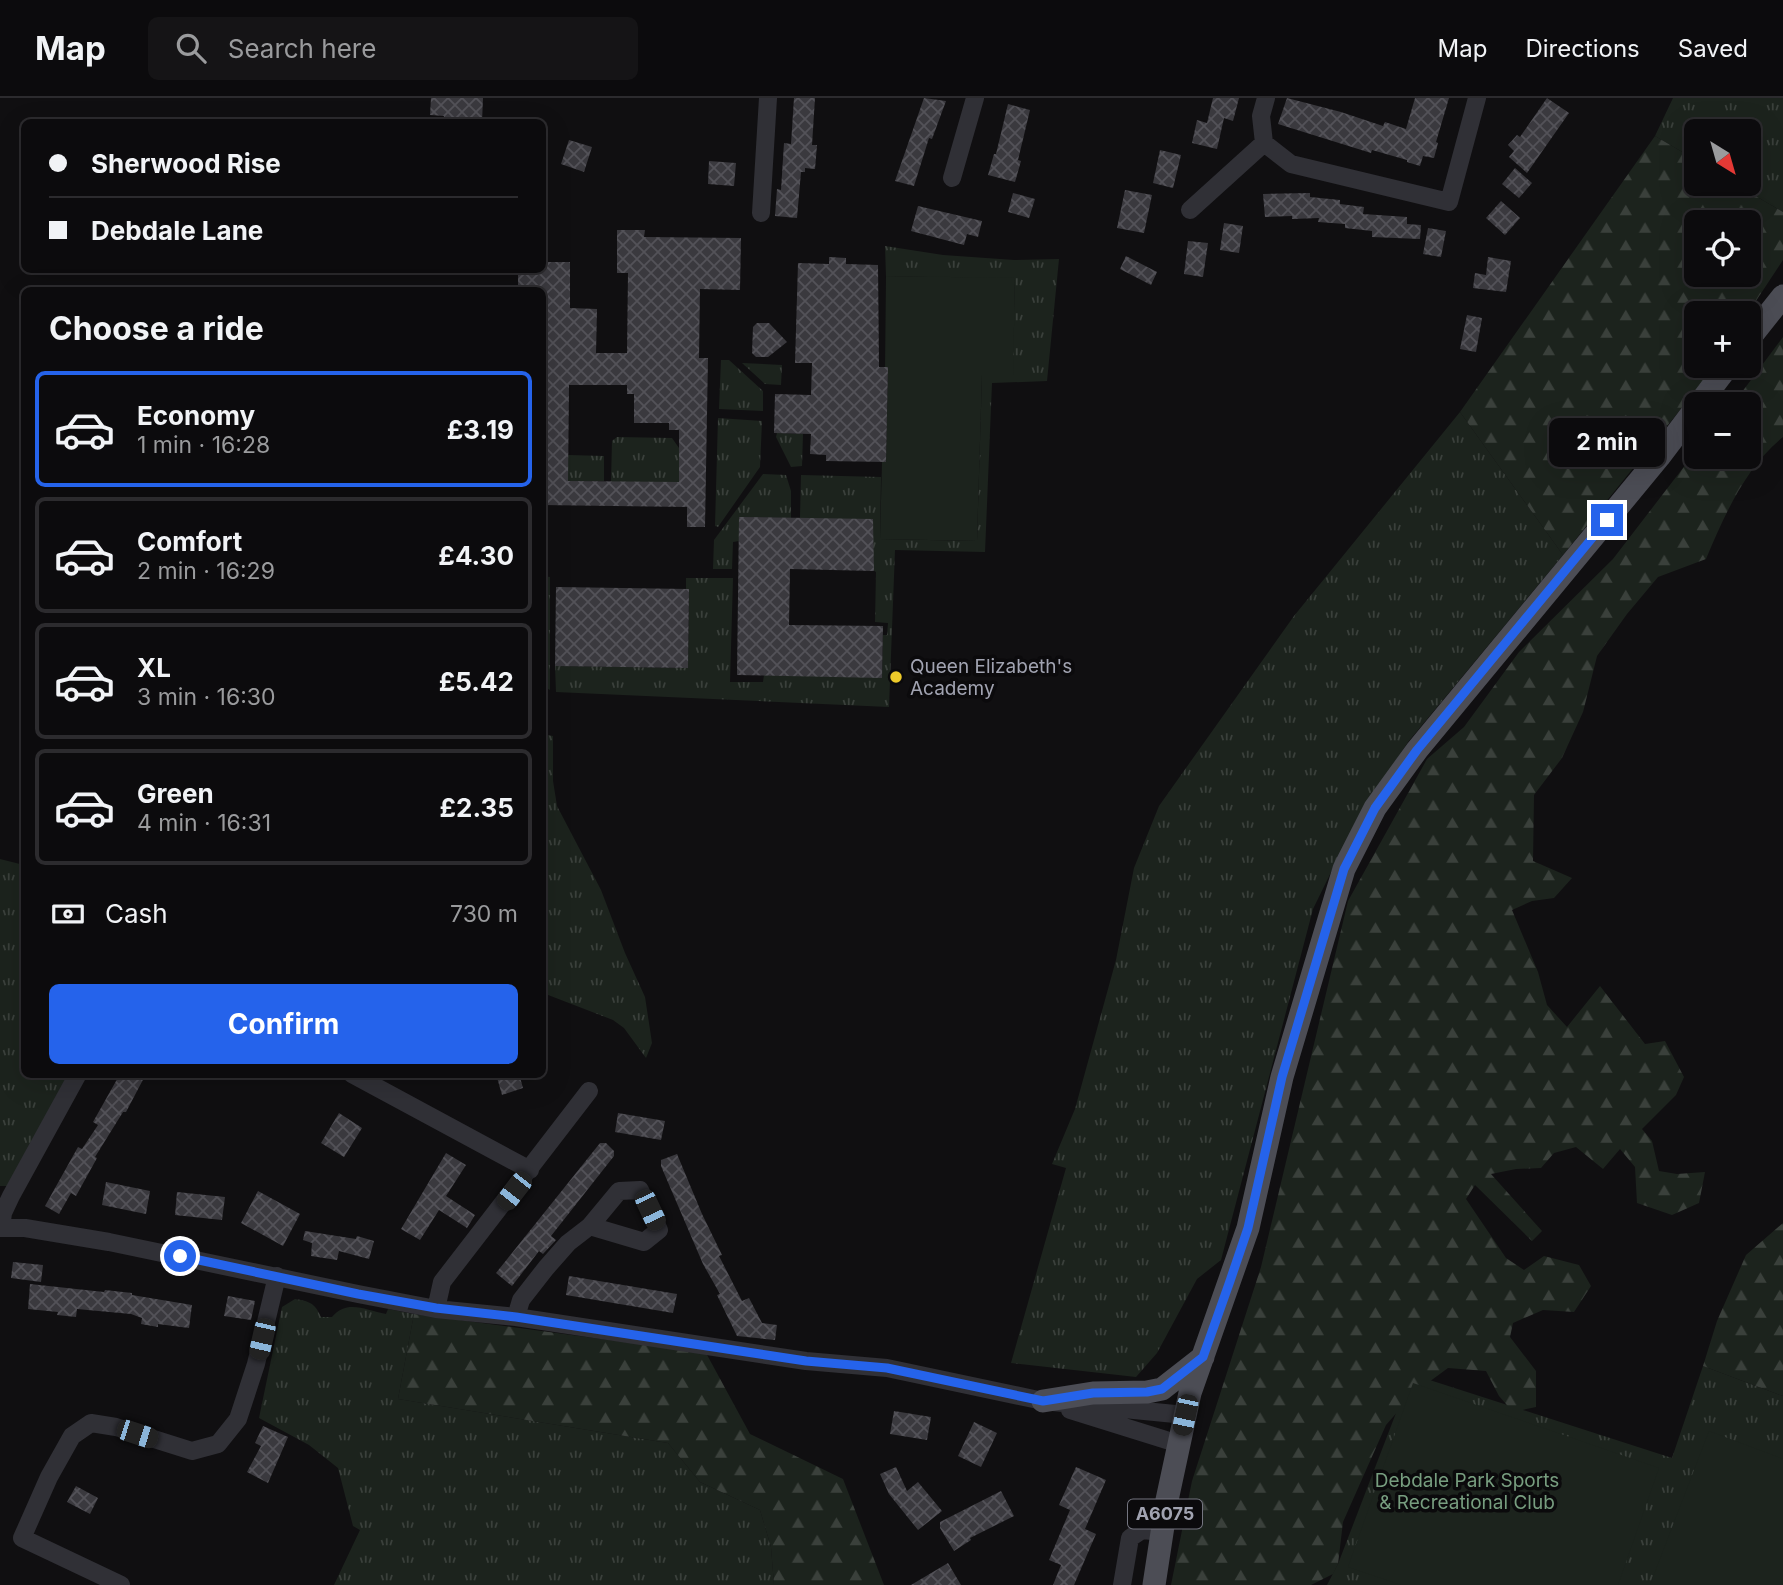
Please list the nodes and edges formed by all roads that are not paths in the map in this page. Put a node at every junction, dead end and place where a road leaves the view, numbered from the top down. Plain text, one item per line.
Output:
1 (768, 98) edge
2 (975, 98) edge
3 (1266, 98) edge
4 (1477, 98) edge
5 (1264, 143) junction
6 (951, 178) dead end
7 (1190, 210) dead end
8 (761, 213) dead end
9 (1783, 296) edge
10 (1761, 324) edge
11 (1719, 378) edge
12 (1708, 392) edge
13 (1684, 423) edge
14 (76, 1078) edge
15 (359, 1078) edge
16 (589, 1091) dead end
17 (530, 1170) junction
18 (590, 1226) dead end
19 (1, 1228) edge
20 (277, 1276) junction
21 (436, 1308) junction
22 (516, 1317) junction
23 (1203, 1357) junction
24 (1043, 1401) junction
25 (1185, 1415) junction
26 (1179, 1444) junction
27 (1163, 1532) junction
28 (121, 1585) edge
29 (1122, 1585) edge
30 (1154, 1585) edge

1 - 8 street
2 - 6 street
3 - 5 street
4 - 5 street
5 - 7 street
9 - 10 main road
11 - 12 main road, A6075
13 - 23 main road, A6075
14 - 19 street
15 - 17 street
16 - 17 street
17 - 21 street
18 - 22 street
19 - 20 street
20 - 21 street
20 - 28 street
21 - 22 street
22 - 24 street
23 - 24 main road
23 - 25 main road, A6075
24 - 25 street
24 - 26 street
25 - 26 main road, A6075
26 - 27 main road, A6075
27 - 29 street
27 - 30 main road, A6075

